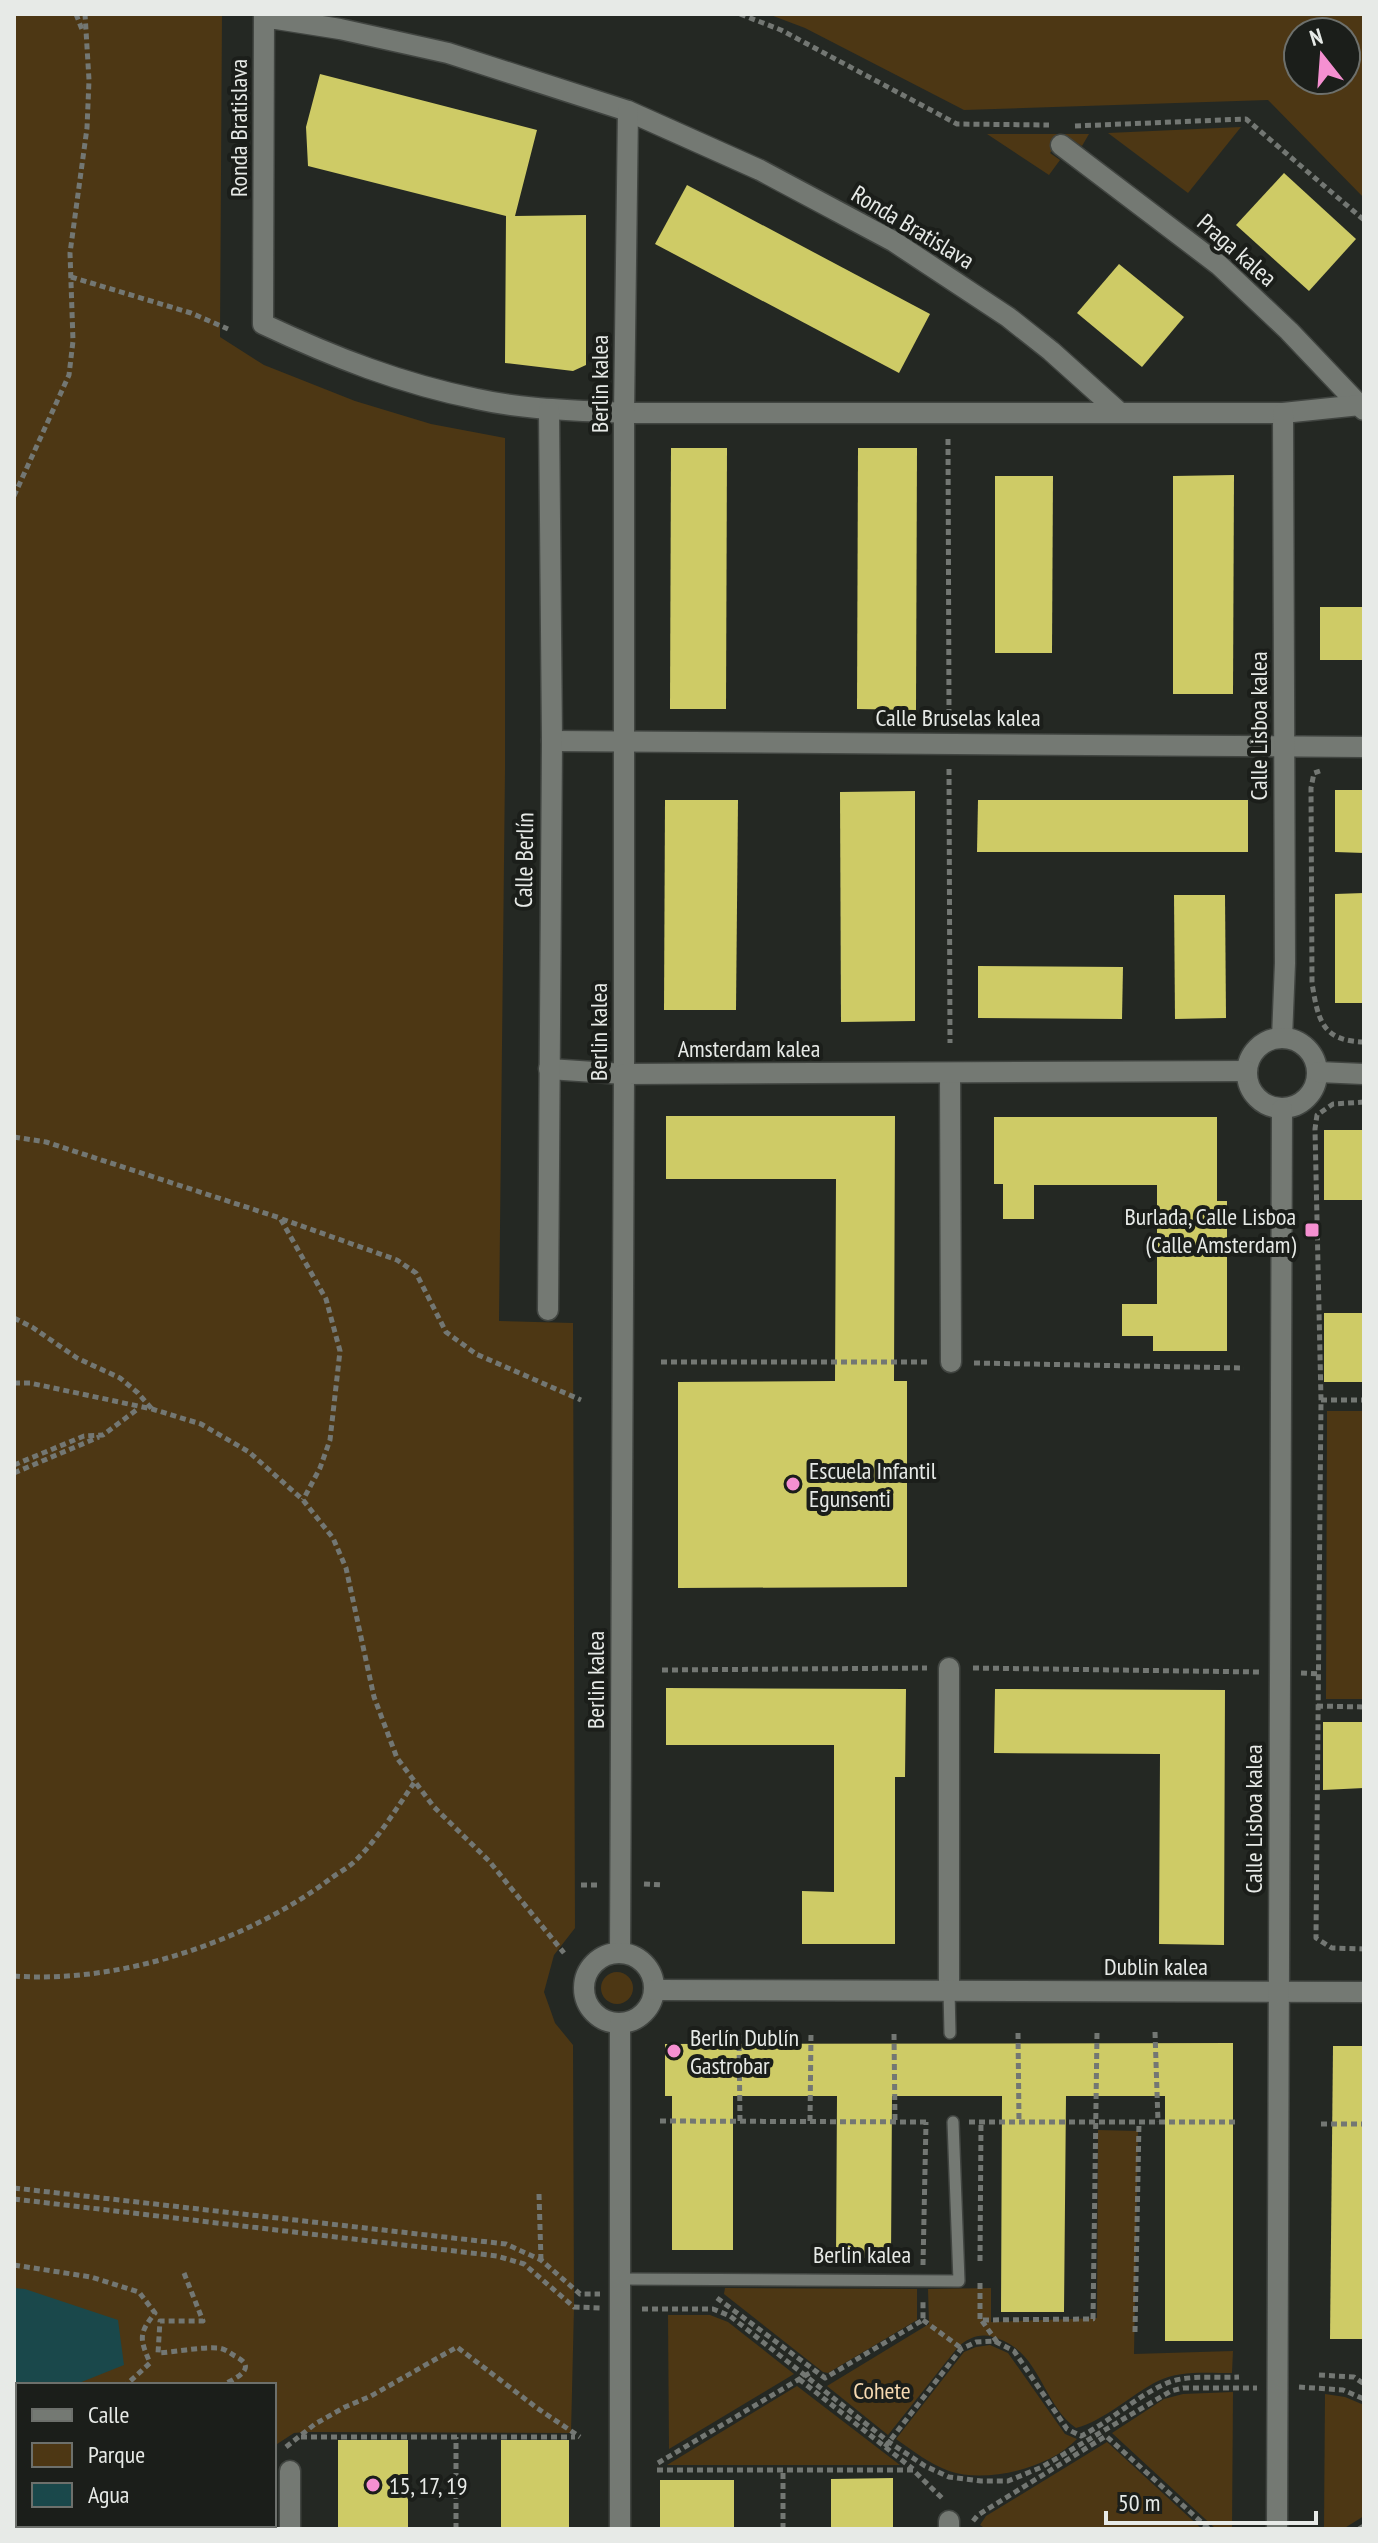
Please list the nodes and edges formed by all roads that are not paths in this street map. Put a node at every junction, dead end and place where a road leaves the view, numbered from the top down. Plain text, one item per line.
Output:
1 (628, 111) junction
2 (1061, 145) dead end
3 (1362, 408) edge
4 (549, 410) junction
5 (1119, 412) junction
6 (624, 413) junction
7 (1283, 413) junction
8 (552, 741) junction
9 (625, 743) junction
10 (1283, 745) junction
11 (1364, 747) edge
12 (1282, 1038) junction
13 (549, 1069) junction
14 (1247, 1071) junction
15 (1318, 1072) junction
16 (950, 1073) junction
17 (624, 1074) junction
18 (1364, 1074) edge
19 (1282, 1109) junction
20 (548, 1310) dead end
21 (951, 1362) dead end
22 (949, 1668) road end
23 (620, 1953) junction
24 (654, 1990) junction
25 (949, 1991) junction
26 (1278, 1992) junction
27 (1364, 1992) edge
28 (620, 2023) junction
29 (950, 2033) dead end
30 (953, 2122) dead end
31 (620, 2279) junction
32 (290, 2471) dead end
33 (290, 2529) edge
34 (620, 2529) edge
35 (1277, 2529) edge

1 - 4 street, Ronda Bratislava
1 - 5 street, Ronda Bratislava
1 - 6 street, Berlin kalea
2 - 3 street, Praga kalea
3 - 7 street, Ronda Bratislava
4 - 6 street, Ronda Bratislava
4 - 8 street, Calle Berlín
5 - 6 street, Ronda Bratislava
5 - 7 street, Ronda Bratislava
6 - 9 street, Berlin kalea
7 - 10 street, Calle Lisboa kalea
8 - 9 street, Calle Bruselas kalea
8 - 13 street, Calle Berlín
9 - 10 street, Calle Bruselas kalea
9 - 17 street, Berlin kalea
10 - 11 street, Calle Bruselas kalea
10 - 12 street, Calle Lisboa kalea
12 - 14 street
12 - 15 street
13 - 17 street, Amsterdam kalea
13 - 20 street, Calle Berlín
14 - 16 street, Amsterdam kalea
14 - 19 street
15 - 18 street
15 - 19 street
16 - 17 street, Amsterdam kalea
16 - 21 street
17 - 23 street, Berlin kalea
19 - 26 street, Calle Lisboa kalea
22 - 25 street
23 - 24 street
23 - 28 street
24 - 25 street, Dublin kalea
24 - 28 street
25 - 26 street, Dublin kalea
25 - 29 lane
26 - 27 street, Dublin kalea
26 - 35 street, Calle Lisboa kalea
28 - 31 street
30 - 31 lane, Berlin kalea
31 - 34 street
32 - 33 street

